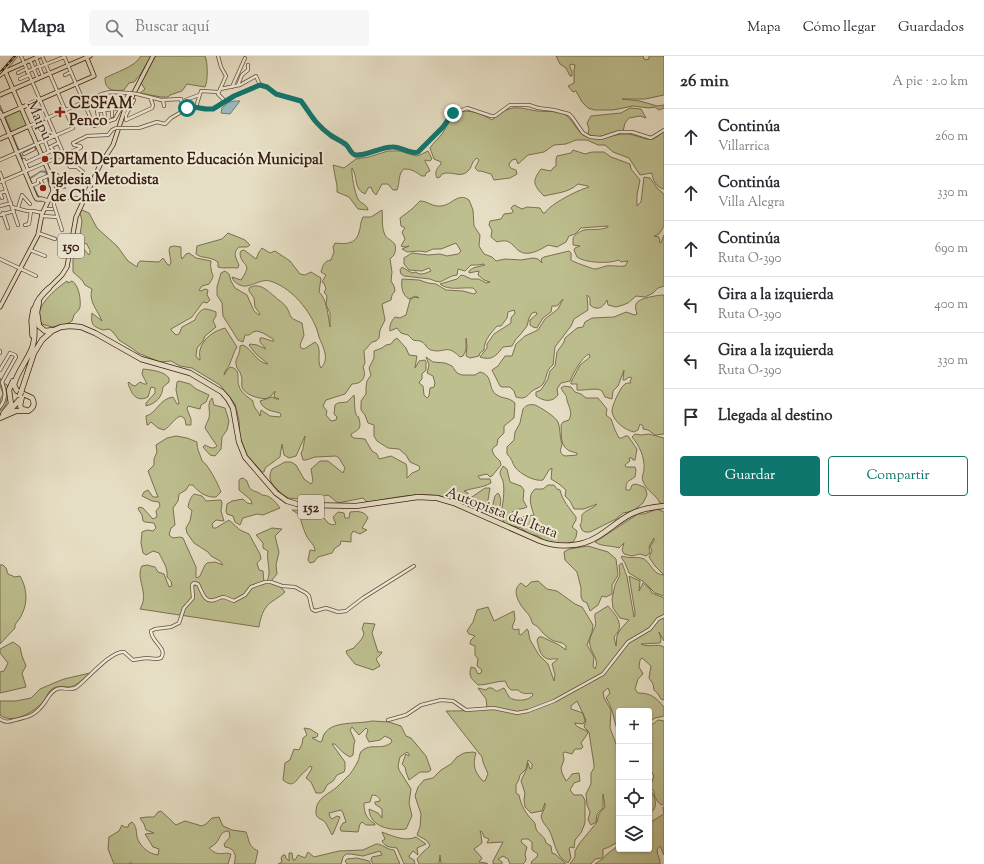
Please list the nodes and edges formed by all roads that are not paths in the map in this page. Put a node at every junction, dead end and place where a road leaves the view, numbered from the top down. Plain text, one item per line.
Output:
1 (16, 56) edge
2 (21, 56) edge
3 (41, 56) edge
4 (64, 56) edge
5 (153, 56) edge
6 (218, 56) edge
7 (88, 57) edge
8 (36, 58) junction
9 (245, 58) dead end
10 (30, 60) junction
11 (24, 63) junction
12 (46, 64) junction
13 (248, 65) dead end
14 (68, 66) junction
15 (39, 67) junction
16 (34, 69) junction
17 (27, 70) junction
18 (239, 70) junction
19 (5, 71) junction
20 (71, 72) junction
21 (244, 72) junction
22 (18, 73) dead end
23 (50, 74) junction
24 (0, 75) edge
25 (29, 75) junction
26 (65, 75) dead end
27 (43, 76) junction
28 (227, 78) dead end
29 (20, 79) dead end
30 (38, 79) junction
31 (32, 81) junction
32 (76, 84) junction
33 (260, 85) junction
34 (238, 86) junction
35 (231, 87) junction
36 (13, 90) junction
37 (220, 90) junction
38 (58, 92) junction
39 (129, 93) junction
40 (199, 95) junction
41 (0, 96) edge
42 (150, 97) junction
43 (39, 100) junction
44 (134, 100) dead end
45 (163, 100) junction
46 (182, 100) junction
47 (225, 101) junction
48 (84, 102) junction
49 (117, 105) dead end
50 (164, 106) dead end
51 (121, 107) junction
52 (196, 107) junction
53 (21, 108) junction
54 (112, 109) junction
55 (66, 110) junction
56 (104, 110) junction
57 (183, 111) junction
58 (2, 115) edge
59 (98, 116) dead end
60 (112, 116) dead end
61 (47, 118) junction
62 (105, 118) dead end
63 (29, 126) junction
64 (664, 130) edge
65 (11, 134) junction
66 (55, 136) junction
67 (0, 139) edge
68 (44, 141) junction
69 (58, 143) junction
70 (37, 144) junction
71 (49, 147) junction
72 (51, 151) junction
73 (18, 152) junction
74 (63, 154) junction
75 (42, 155) junction
76 (35, 158) junction
77 (56, 158) junction
78 (0, 160) edge
79 (45, 162) junction
80 (38, 165) junction
81 (27, 170) junction
82 (83, 172) dead end
83 (0, 173) edge
84 (57, 174) dead end
85 (48, 176) junction
86 (36, 178) dead end
87 (1, 181) edge
88 (40, 181) junction
89 (59, 183) dead end
90 (32, 186) junction
91 (53, 188) junction
92 (6, 191) junction
93 (0, 193) edge
94 (53, 196) junction
95 (2, 198) dead end
96 (77, 198) dead end
97 (48, 201) junction
98 (11, 203) junction
99 (30, 204) dead end
100 (0, 206) edge
101 (12, 207) junction
102 (18, 208) junction
103 (45, 209) junction
104 (52, 209) dead end
105 (14, 211) junction
106 (31, 211) junction
107 (1, 214) edge
108 (42, 214) junction
109 (58, 217) junction
110 (18, 225) dead end
111 (25, 225) dead end
112 (8, 228) dead end
113 (62, 230) dead end
114 (38, 233) junction
115 (55, 239) dead end
116 (30, 250) junction
117 (45, 256) dead end
118 (0, 259) edge
119 (20, 267) junction
120 (36, 276) dead end
121 (57, 280) junction
122 (49, 288) junction
123 (0, 307) edge
124 (61, 327) junction
125 (3, 365) junction
126 (9, 368) junction
127 (0, 370) edge
128 (15, 378) junction
129 (21, 394) junction
130 (0, 407) edge
131 (1, 416) edge
132 (664, 506) edge
133 (414, 566) dead end
134 (664, 616) edge
135 (0, 719) edge
136 (388, 720) dead end

1 - 19 street
2 - 11 street
3 - 8 main road
3 - 12 street
4 - 12 street
4 - 14 street
5 - 121 main road, 150
6 - 37 street
7 - 14 main road
7 - 32 main road
8 - 10 main road
8 - 15 street
9 - 18 street
10 - 11 main road
10 - 16 street
11 - 17 street
11 - 19 main road
12 - 15 street
12 - 23 street
13 - 21 street
14 - 20 street
14 - 23 main road
15 - 16 street
15 - 27 street
16 - 17 street
16 - 30 street
17 - 22 street
17 - 25 street
18 - 21 street
18 - 35 street
19 - 24 main road
19 - 36 main road, Maipú
20 - 26 street
20 - 32 street
21 - 34 street
23 - 27 main road
23 - 38 street
25 - 29 street
25 - 31 street
27 - 30 main road
28 - 37 street
30 - 31 main road
31 - 36 main road
31 - 43 street
32 - 38 main road
32 - 48 street
33 - 34 street
33 - 47 street
33 - 64 street
34 - 35 street
35 - 37 street
36 - 41 main road
36 - 53 main road, Maipú
37 - 40 street
37 - 47 street
38 - 43 main road
38 - 55 street
39 - 42 street, bridge
39 - 48 street
39 - 51 street
40 - 46 street
40 - 52 street
42 - 44 street
42 - 45 street
43 - 53 main road
43 - 61 street
45 - 46 street
45 - 50 street
46 - 57 street
47 - 52 street
48 - 51 street
48 - 55 street
49 - 54 street
51 - 54 street
52 - 57 street
53 - 58 main road
53 - 63 main road, Maipú
54 - 56 street
54 - 60 street
55 - 61 street
55 - 66 street
56 - 59 street
56 - 62 street
57 - 74 street, bridge
58 - 65 main road
61 - 63 street
61 - 66 street
63 - 65 main road
63 - 70 main road, Maipú
65 - 67 main road
65 - 73 main road
66 - 68 street
66 - 69 street
68 - 70 street
68 - 71 street
69 - 71 street
69 - 74 street
70 - 73 street
70 - 75 main road, Maipú
71 - 72 street
72 - 75 street
72 - 77 street
73 - 78 street
73 - 81 main road
74 - 77 street
74 - 82 street
75 - 76 street
75 - 79 main road, Maipú
76 - 80 street
76 - 81 street
77 - 79 street
79 - 80 street
79 - 85 main road, Maipú
80 - 81 street
81 - 87 street
81 - 90 main road
83 - 87 street
84 - 85 street
85 - 88 street
85 - 91 main road, Maipú
86 - 88 street
87 - 92 street
88 - 90 street
89 - 91 street
90 - 97 main road
91 - 94 street
91 - 97 main road
92 - 93 street
92 - 98 street
93 - 95 street
94 - 96 street
94 - 109 street
97 - 103 main road
98 - 100 street
98 - 101 street
99 - 102 street
101 - 102 street
101 - 105 street
102 - 106 street
103 - 104 street
103 - 108 main road
105 - 107 street
105 - 110 street
106 - 108 street
106 - 111 street
107 - 112 street
108 - 109 street
108 - 114 main road
109 - 113 street
114 - 115 street
114 - 116 main road
116 - 117 street
116 - 119 main road
118 - 119 street
119 - 120 street
119 - 123 main road
121 - 122 main road, 150
121 - 128 main road, 150
122 - 124 highway
122 - 131 highway
124 - 129 highway, Autopista del Itata / 152
124 - 132 highway, Autopista del Itata / 152
125 - 126 street
125 - 126 street
125 - 127 street
126 - 130 street
128 - 129 highway
128 - 131 highway
129 - 131 highway, Autopista del Itata / 152
129 - 132 highway, Autopista del Itata / 152
133 - 135 street
134 - 136 street

